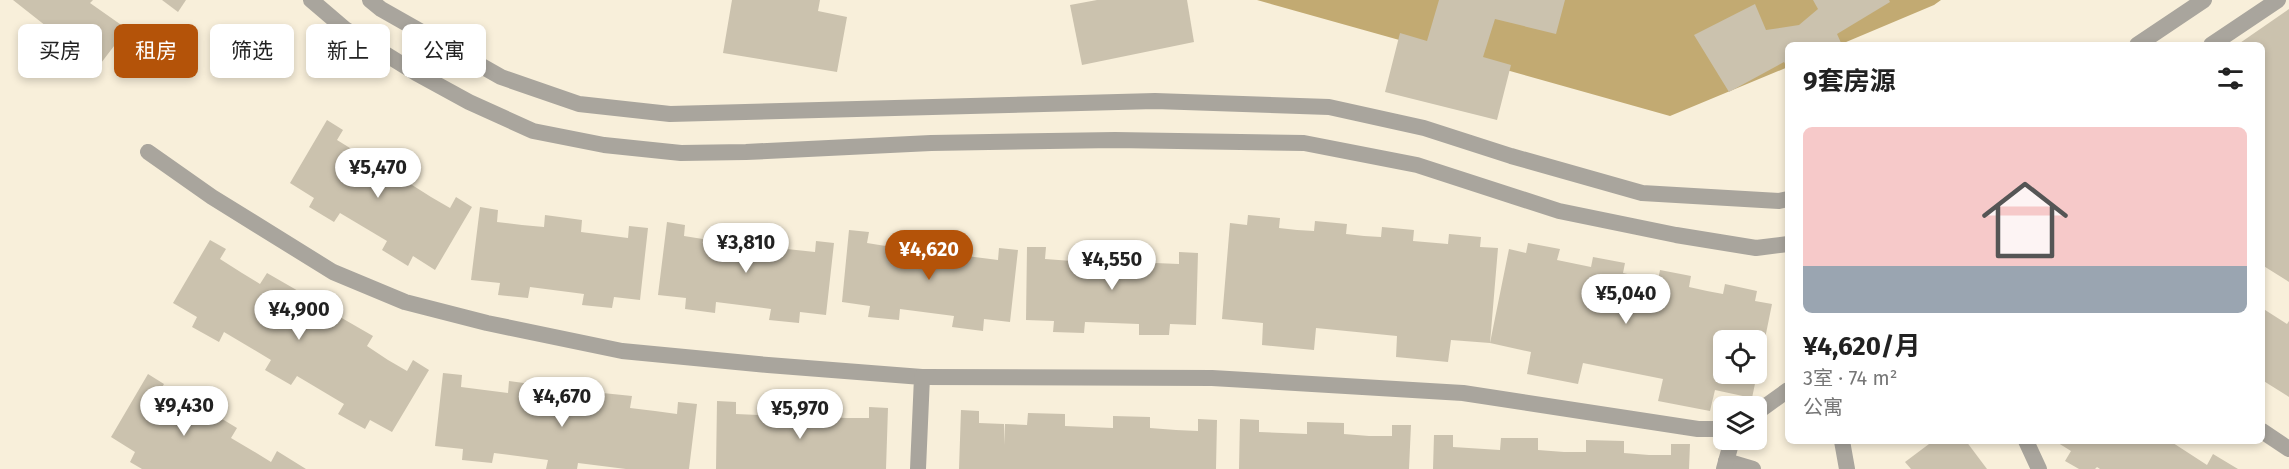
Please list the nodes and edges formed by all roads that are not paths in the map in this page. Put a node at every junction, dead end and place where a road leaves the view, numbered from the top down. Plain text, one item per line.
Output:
1 (311, 0) edge
2 (370, 0) edge
3 (2204, 0) edge
4 (2278, 0) edge
5 (2141, 42) edge
6 (2215, 42) edge
7 (148, 152) dead end
8 (1785, 200) edge
9 (1785, 244) edge
10 (922, 377) junction
11 (1785, 392) edge
12 (1767, 405) edge
13 (1713, 429) edge
14 (2265, 433) edge
15 (1843, 444) edge
16 (2027, 444) edge
17 (2289, 449) edge
18 (1729, 450) edge
19 (1725, 465) edge
20 (918, 469) edge
21 (1753, 469) edge
22 (1847, 469) edge
23 (2039, 469) edge

1 - 9 street
2 - 8 street
3 - 5 street
4 - 6 street
7 - 10 street
10 - 13 street
10 - 20 street
11 - 12 street
14 - 17 street
15 - 22 street
16 - 23 street
18 - 19 street
19 - 21 street

